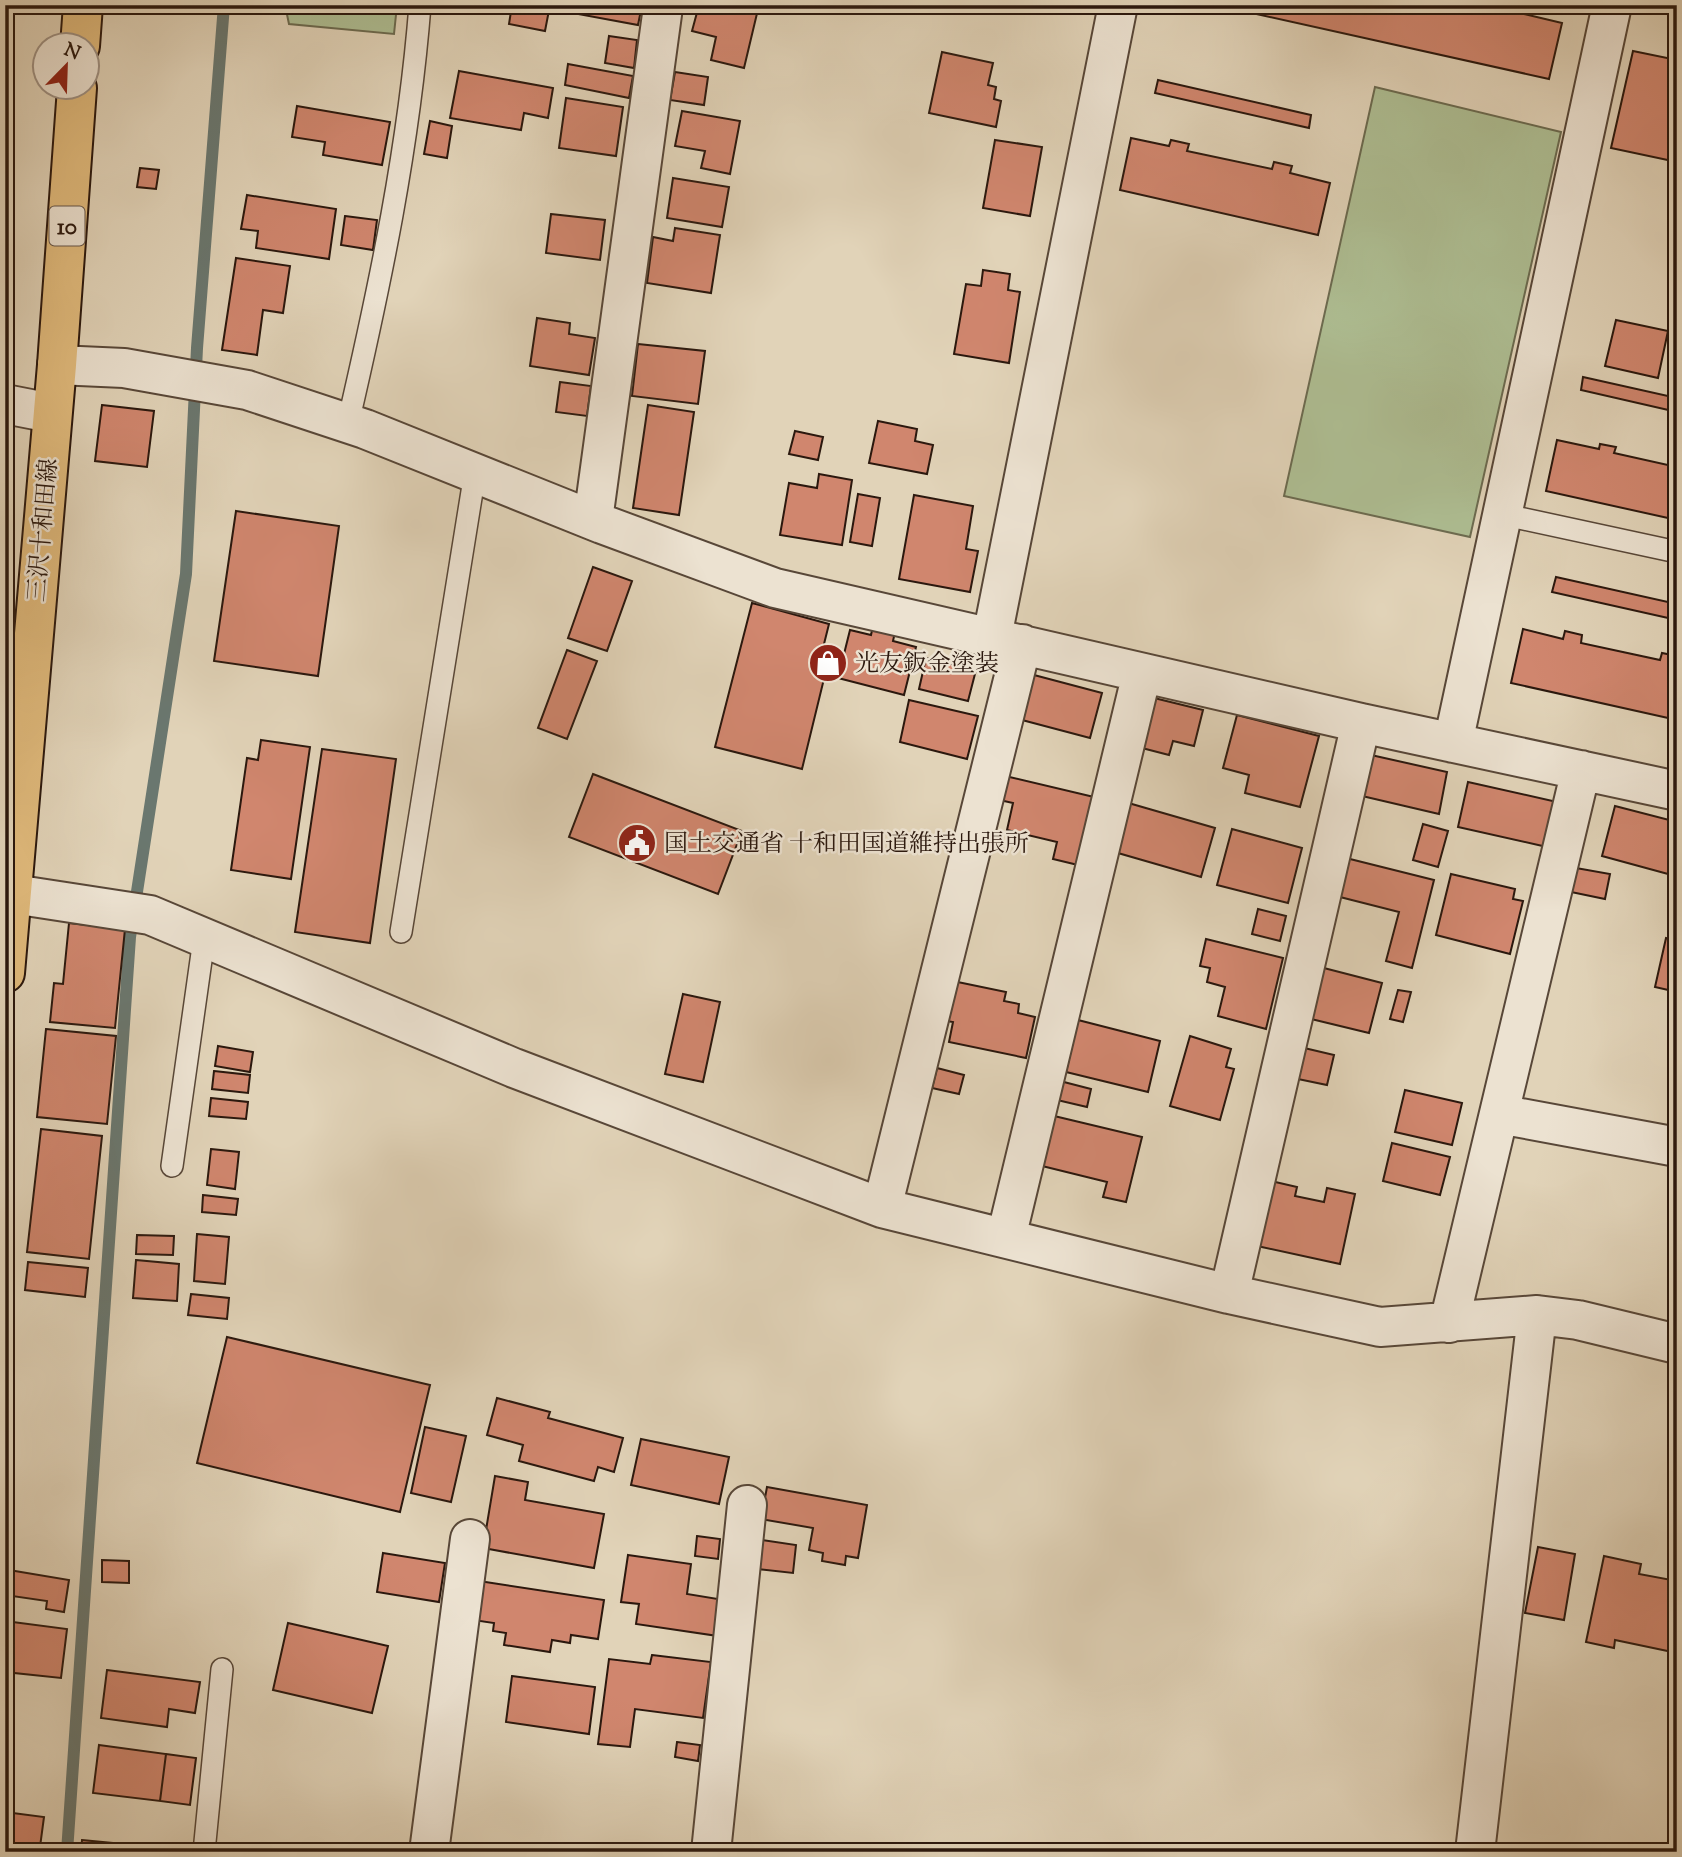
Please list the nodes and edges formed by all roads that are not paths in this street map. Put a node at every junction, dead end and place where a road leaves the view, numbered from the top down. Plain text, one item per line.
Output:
1 (83, 5) edge
2 (420, 5) edge
3 (1118, 5) edge
4 (663, 7) edge
5 (1605, 7) edge
6 (81, 32) edge
7 (76, 102) edge
8 (57, 366) junction
9 (5, 404) edge
10 (51, 412) junction
11 (348, 423) junction
12 (475, 473) junction
13 (1501, 514) junction
14 (593, 520) junction
15 (1677, 552) edge
16 (1007, 641) junction
17 (1142, 673) junction
18 (1361, 723) junction
19 (1453, 743) junction
20 (1581, 770) junction
21 (1677, 790) edge
22 (11, 870) edge
23 (401, 932) dead end
24 (204, 939) junction
25 (5, 973) edge
26 (1499, 1114) junction
27 (1677, 1147) edge
28 (172, 1166) dead end
29 (882, 1208) junction
30 (1006, 1238) junction
31 (1229, 1294) junction
32 (1537, 1315) junction
33 (1449, 1323) junction
34 (1677, 1344) edge
35 (747, 1505) dead end
36 (470, 1539) dead end
37 (222, 1669) dead end
38 (204, 1852) edge
39 (429, 1852) edge
40 (711, 1852) edge
41 (1475, 1852) edge

1 - 6 main road
2 - 11 lane
3 - 16 street
4 - 14 street
5 - 13 street
7 - 8 main road, 三沢十和田線 / 10
8 - 10 main road, 三沢十和田線 / 10
8 - 11 street
9 - 10 street
10 - 22 main road, 三沢十和田線 / 10
11 - 12 street
12 - 14 street
12 - 23 lane
13 - 15 lane
13 - 19 street
14 - 16 street
16 - 17 street
16 - 29 street
17 - 18 street
17 - 30 street
18 - 19 street
18 - 31 street
19 - 20 street
20 - 21 street
20 - 26 street
22 - 24 street
22 - 25 main road, 三沢十和田線 / 10
24 - 28 lane
24 - 29 street
26 - 27 street
26 - 33 street
29 - 30 street
30 - 31 street
31 - 33 street
32 - 33 street
32 - 34 street
32 - 41 street
35 - 40 street
36 - 39 street
37 - 38 lane

